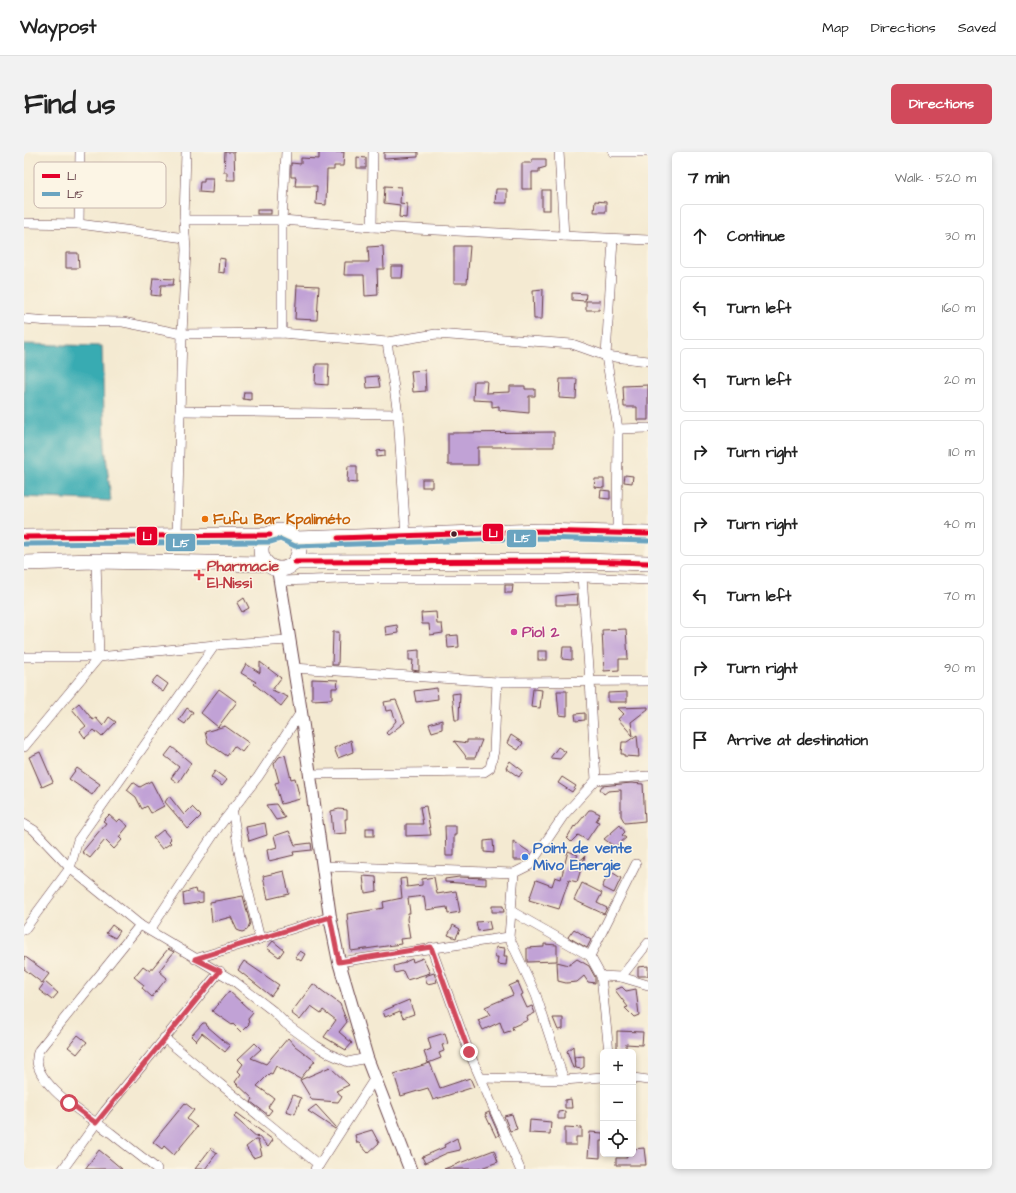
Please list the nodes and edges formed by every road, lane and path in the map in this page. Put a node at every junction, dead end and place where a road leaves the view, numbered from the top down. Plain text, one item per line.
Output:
1 (80, 152) edge
2 (186, 152) edge
3 (286, 152) edge
4 (373, 152) edge
5 (559, 152) edge
6 (613, 152) edge
7 (647, 152) edge
8 (80, 162) edge
9 (79, 208) edge
10 (184, 220) junction
11 (282, 220) junction
12 (24, 223) edge
13 (79, 224) junction
14 (372, 227) junction
15 (564, 236) junction
16 (185, 238) junction
17 (613, 239) junction
18 (648, 240) edge
19 (24, 319) edge
20 (282, 333) junction
21 (182, 334) junction
22 (387, 342) junction
23 (606, 356) junction
24 (648, 361) edge
25 (180, 411) junction
26 (398, 414) junction
27 (648, 428) edge
28 (618, 429) junction
29 (617, 533) junction
30 (270, 534) junction
31 (648, 534) edge
32 (177, 536) junction
33 (24, 537) edge
34 (406, 537) junction
35 (295, 539) junction
36 (96, 561) junction
37 (294, 562) junction
38 (24, 563) edge
39 (648, 563) edge
40 (275, 571) junction
41 (582, 577) junction
42 (648, 580) edge
43 (288, 640) junction
44 (215, 645) junction
45 (24, 657) edge
46 (100, 657) junction
47 (294, 668) junction
48 (590, 681) junction
49 (648, 681) edge
50 (497, 682) junction
51 (302, 712) junction
52 (24, 747) edge
53 (310, 774) junction
54 (648, 776) edge
55 (596, 780) junction
56 (232, 808) junction
57 (24, 824) edge
58 (636, 864) dead end
59 (323, 866) junction
60 (70, 868) junction
61 (514, 873) junction
62 (511, 911) junction
63 (330, 917) junction
64 (140, 925) junction
65 (24, 930) edge
66 (150, 930) junction
67 (509, 937) junction
68 (260, 939) junction
69 (648, 943) edge
70 (431, 947) junction
71 (590, 956) junction
72 (195, 959) junction
73 (339, 962) junction
74 (220, 971) junction
75 (600, 976) junction
76 (621, 977) junction
77 (648, 985) edge
78 (164, 1038) junction
79 (609, 1049) edge
80 (367, 1058) junction
81 (600, 1077) edge
82 (375, 1078) junction
83 (481, 1078) junction
84 (636, 1078) edge
85 (564, 1080) junction
86 (648, 1080) edge
87 (96, 1123) junction
88 (317, 1167) edge
89 (63, 1169) edge
90 (158, 1169) edge
91 (410, 1169) edge
92 (520, 1169) edge

1 - 8 street
2 - 10 street
3 - 11 street
4 - 14 street
5 - 15 street
6 - 7 street
9 - 13 street
10 - 11 street
10 - 16 street
11 - 14 street
11 - 20 street
12 - 13 street
13 - 16 street
14 - 15 street
15 - 17 street
16 - 21 street
17 - 18 street
17 - 23 street
19 - 21 street
20 - 21 street
20 - 22 street
21 - 25 street
22 - 23 street
22 - 26 street
23 - 24 street
23 - 28 street
25 - 26 street
25 - 32 street
26 - 34 street
27 - 28 street
28 - 29 street
29 - 31 highway
29 - 34 highway
30 - 32 highway
30 - 35 highway
30 - 40 highway
32 - 33 highway
34 - 35 highway
35 - 37 highway
36 - 38 highway
36 - 40 highway
36 - 46 street
37 - 39 highway
37 - 40 highway
40 - 41 street
40 - 43 street
41 - 42 street
41 - 48 street
43 - 44 street
43 - 47 street
44 - 46 street
44 - 60 street
45 - 46 street
46 - 52 street
47 - 50 street
47 - 51 street
48 - 49 street
48 - 50 street
48 - 55 street
50 - 53 street
51 - 53 street
51 - 56 street
53 - 59 street
54 - 55 street
55 - 61 street
56 - 66 street
56 - 68 street
57 - 60 street
58 - 71 street
59 - 61 street
59 - 63 street
60 - 64 street
60 - 65 street
61 - 62 street
62 - 67 street
62 - 71 street
63 - 68 street
63 - 73 street
64 - 66 street
64 - 87 street
66 - 72 street
67 - 70 street
67 - 85 street
68 - 72 street
69 - 76 street
70 - 73 street
70 - 83 street
71 - 75 street
72 - 74 street
73 - 80 street
74 - 78 street
74 - 80 street
75 - 76 street
75 - 79 street
76 - 77 street
78 - 87 street
78 - 88 street
80 - 82 street
81 - 85 street
82 - 88 street
82 - 91 street
83 - 85 street
83 - 92 street
84 - 86 street
87 - 89 street
87 - 90 street

